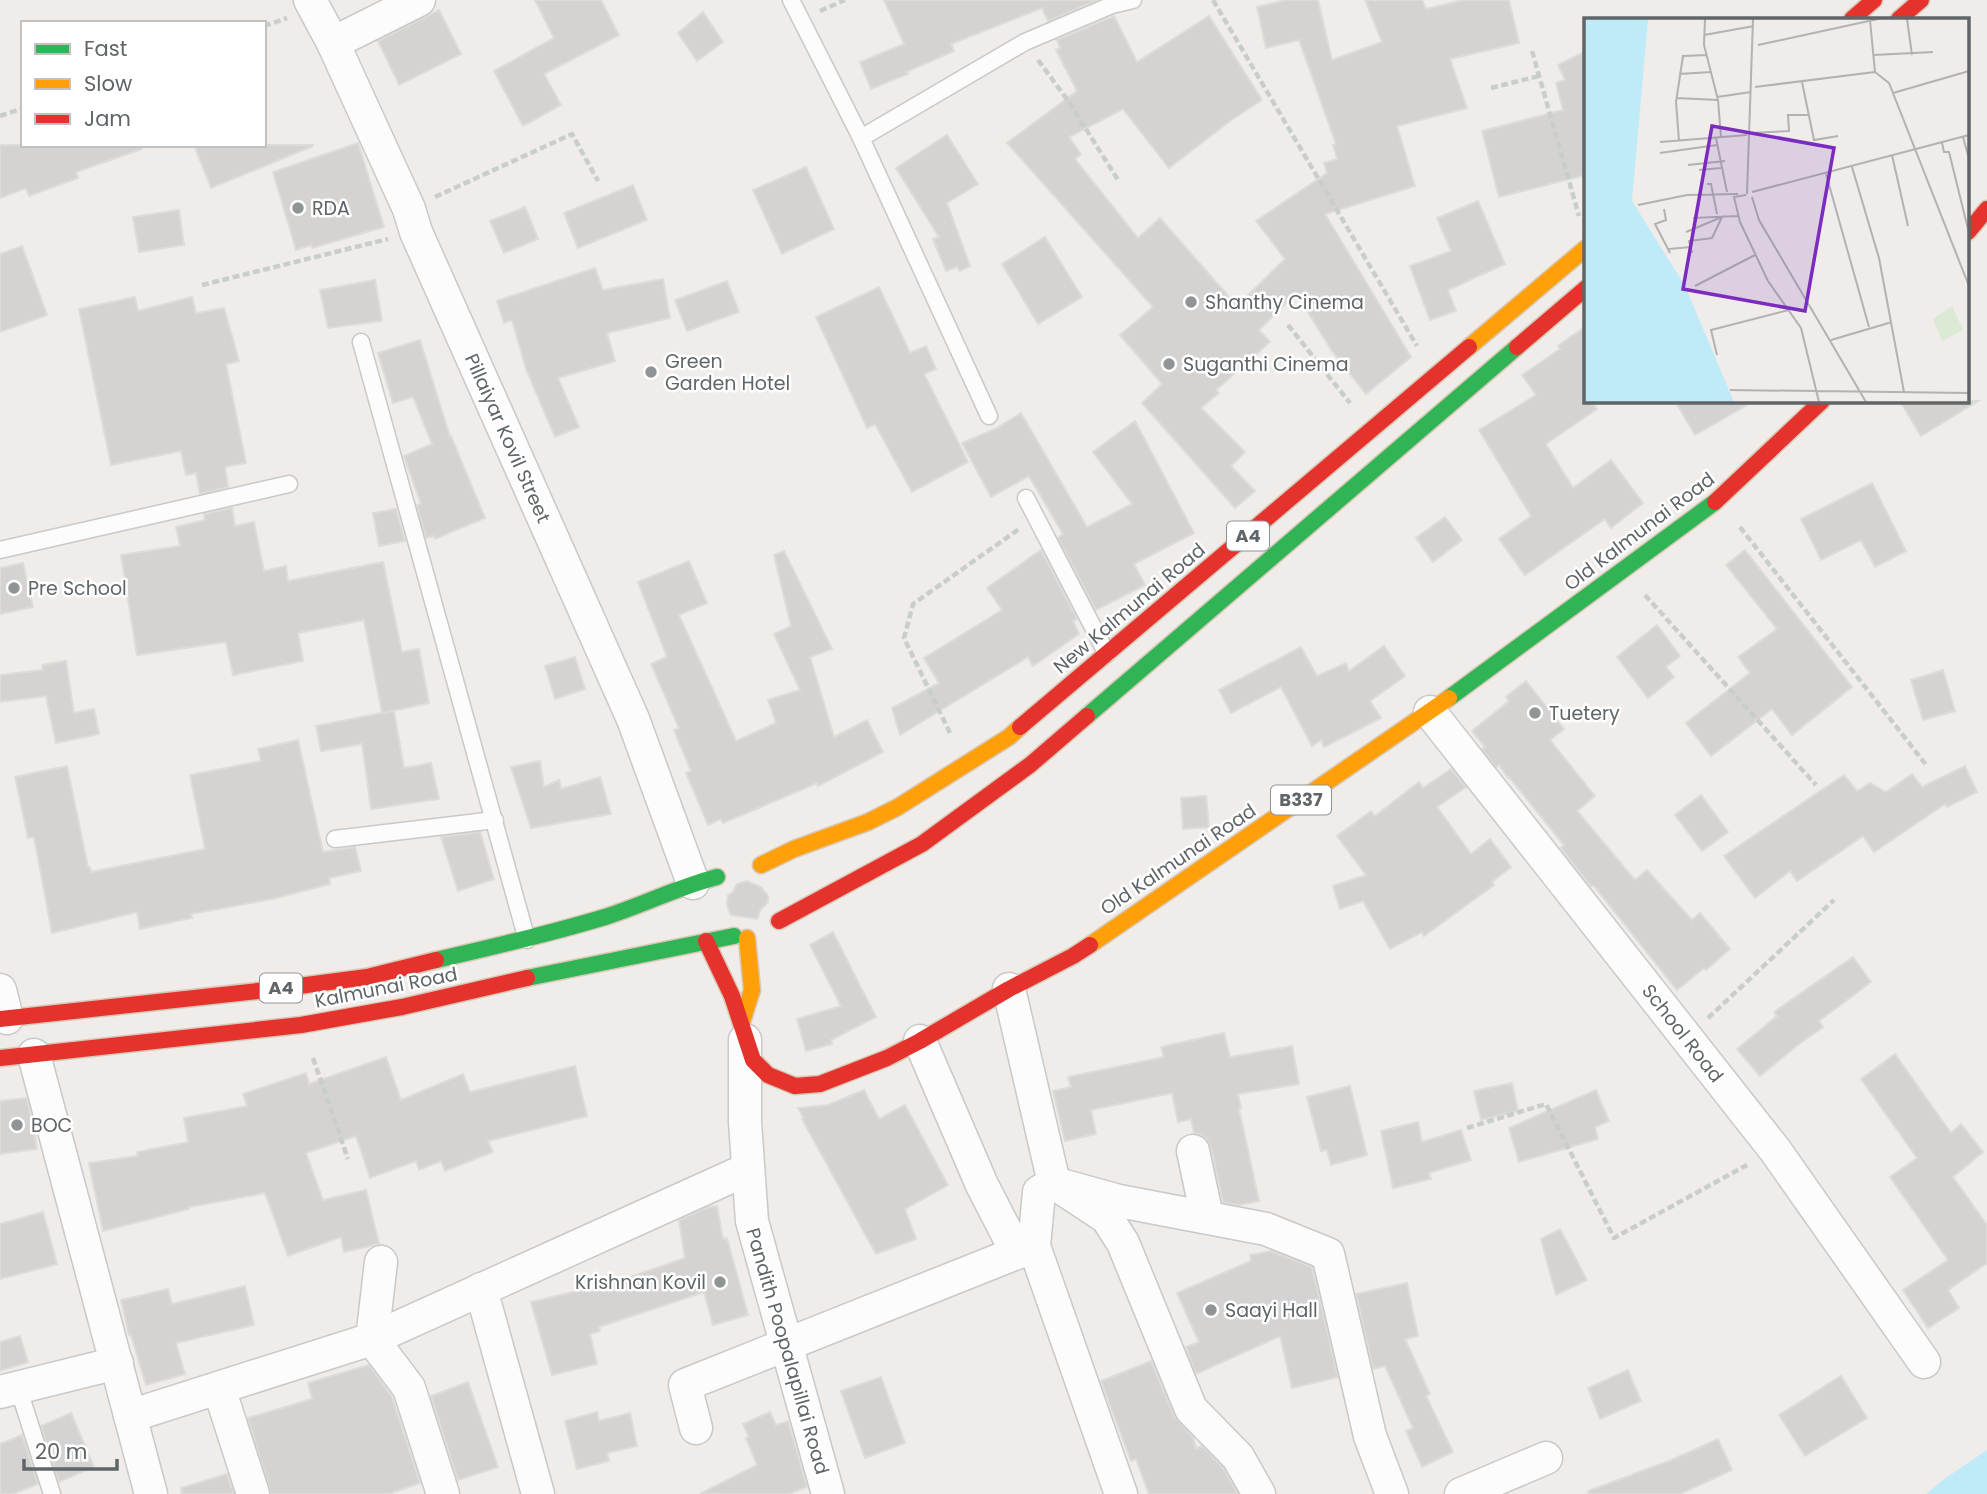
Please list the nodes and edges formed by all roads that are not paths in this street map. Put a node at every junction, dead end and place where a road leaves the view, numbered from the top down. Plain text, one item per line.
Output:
1 (310, 0) edge
2 (419, 0) edge
3 (791, 0) edge
4 (1133, 0) edge
5 (1874, 0) edge
6 (1922, 0) edge
7 (1853, 18) edge
8 (1900, 18) edge
9 (333, 43) junction
10 (861, 138) junction
11 (1987, 209) edge
12 (1969, 231) edge
13 (1584, 250) edge
14 (1584, 290) edge
15 (361, 342) dead end
16 (1821, 402) edge
17 (989, 416) dead end
18 (289, 484) dead end
19 (1026, 498) dead end
20 (0, 550) edge
21 (1107, 654) junction
22 (1430, 712) junction
23 (495, 820) junction
24 (335, 839) dead end
25 (778, 878) dead end
26 (711, 882) joint
27 (785, 899) dead end
28 (716, 921) dead end
29 (758, 932) junction
30 (527, 940) junction
31 (706, 941) junction
32 (1009, 989) junction
33 (2, 1009) edge
34 (743, 1032) junction
35 (920, 1041) junction
36 (34, 1055) junction
37 (0, 1058) edge
38 (1193, 1151) dead end
39 (748, 1169) junction
40 (1054, 1183) junction
41 (1207, 1217) junction
42 (1026, 1249) junction
43 (381, 1262) dead end
44 (481, 1289) junction
45 (372, 1339) junction
46 (786, 1345) junction
47 (1924, 1362) dead end
48 (117, 1363) junction
49 (219, 1388) junction
50 (9, 1390) edge
51 (130, 1416) junction
52 (696, 1427) dead end
53 (1546, 1458) dead end
54 (1467, 1492) edge
55 (52, 1494) edge
56 (150, 1494) edge
57 (253, 1494) edge
58 (443, 1494) edge
59 (538, 1494) edge
60 (828, 1494) edge
61 (1121, 1494) edge
62 (1259, 1494) edge
63 (1392, 1494) edge

1 - 9 street, Pillaiyar Kovil Street
2 - 9 street
3 - 10 lane
4 - 10 lane
5 - 7 main road
6 - 8 main road
9 - 26 street, Pillaiyar Kovil Street
10 - 17 lane
11 - 12 main road
13 - 21 main road, New Kalmunai Road / A4
14 - 29 main road, A4
15 - 23 lane
16 - 22 main road, Old Kalmunai Road / B337
18 - 20 lane
19 - 21 lane
21 - 25 main road, New Kalmunai Road / A4
22 - 32 main road, Old Kalmunai Road / B337
22 - 47 street, School Road
23 - 24 lane
23 - 30 lane
26 - 30 main road, Kalmunai Road / A4
27 - 29 main road
28 - 29 main road
29 - 31 main road, Kalmunai Road / A4
29 - 34 main road
30 - 33 main road, Kalmunai Road / A4
31 - 34 main road, Old Kalmunai Road / B337
31 - 36 main road, Kalmunai Road / A4
32 - 35 main road, Old Kalmunai Road / B337
32 - 40 street
34 - 35 main road, Old Kalmunai Road / B337
34 - 39 street, Pandith Poopalapillai Road
35 - 42 street
36 - 37 main road, Kalmunai Road / A4
36 - 48 street
38 - 41 street
39 - 44 street
39 - 46 street, Pandith Poopalapillai Road
40 - 41 street
40 - 42 street
40 - 62 street
41 - 63 street
42 - 46 street
42 - 61 street
43 - 45 street
44 - 45 street
44 - 59 street
45 - 49 street
45 - 58 street
46 - 52 street
46 - 60 street, Pandith Poopalapillai Road
48 - 50 street
48 - 51 street
49 - 51 street
49 - 57 street
50 - 55 lane
51 - 56 street
53 - 54 street

